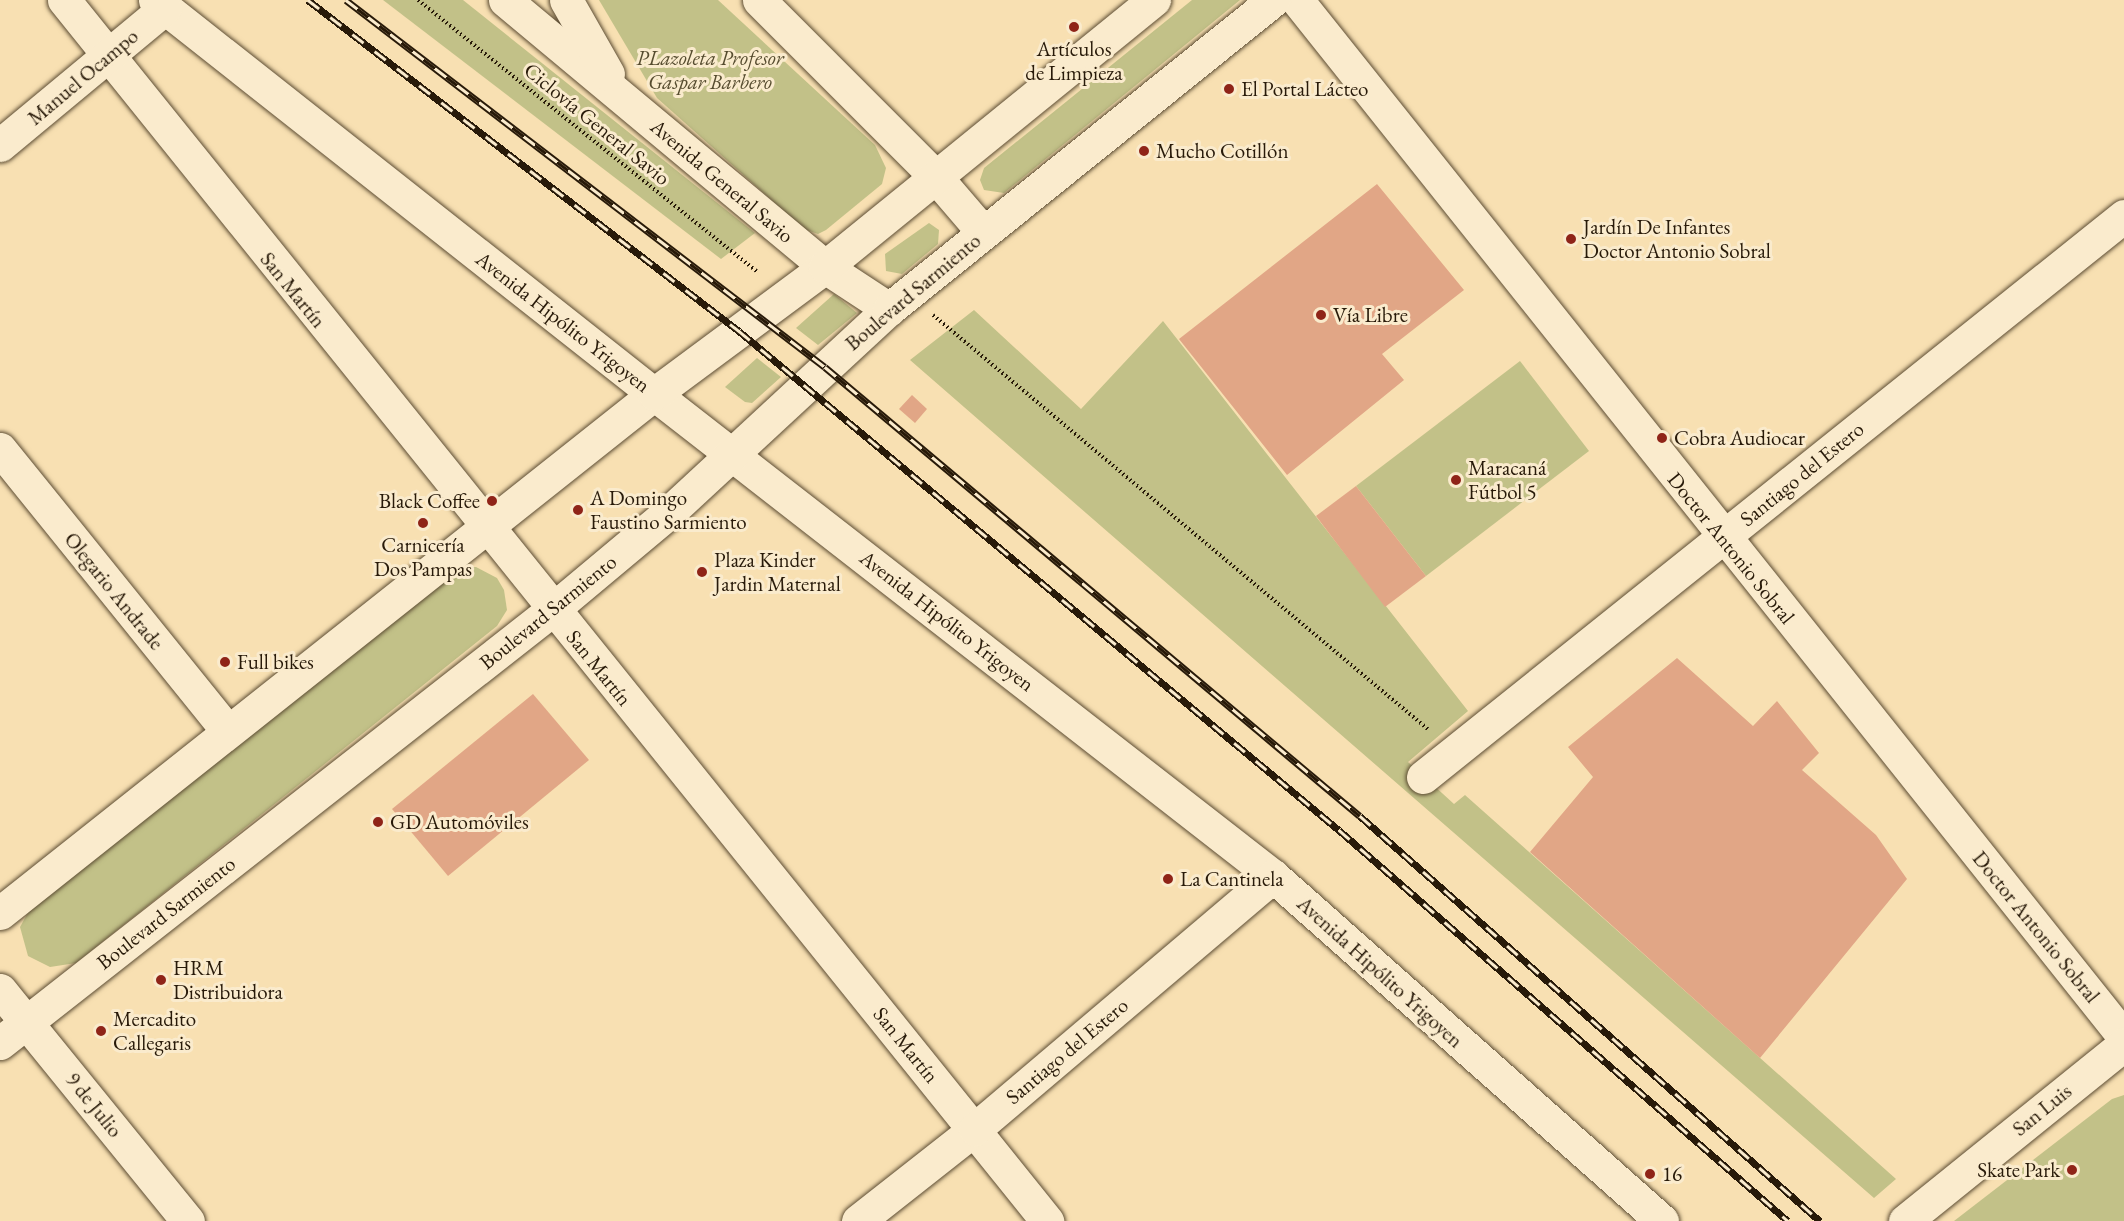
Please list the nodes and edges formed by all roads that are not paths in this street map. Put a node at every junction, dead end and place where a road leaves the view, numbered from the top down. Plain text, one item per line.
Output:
1 (64, 0) edge
2 (505, 0) edge
3 (566, 0) edge
4 (759, 0) edge
5 (1154, 0) edge
6 (1273, 0) edge
7 (1297, 0) edge
8 (160, 4) edge
9 (108, 59) junction
10 (620, 95) junction
11 (0, 145) edge
12 (935, 176) junction
13 (2124, 216) edge
14 (983, 232) junction
15 (825, 267) junction
16 (899, 301) junction
17 (654, 394) junction
18 (0, 449) edge
19 (733, 453) junction
20 (486, 528) junction
21 (1723, 538) junction
22 (552, 610) junction
23 (228, 732) junction
24 (1423, 777) dead end
25 (1273, 876) junction
26 (0, 913) edge
27 (0, 990) edge
28 (27, 1022) junction
29 (2124, 1037) edge
30 (0, 1043) edge
31 (2124, 1044) edge
32 (975, 1130) junction
33 (188, 1221) edge
34 (858, 1221) edge
35 (1047, 1221) edge
36 (1662, 1221) edge
37 (1905, 1221) edge

1 - 9 street, San Martín
2 - 10 street, Avenida General Savio
3 - 10 street
4 - 12 street
5 - 12 street
6 - 14 street, Boulevard Sarmiento
7 - 21 street, Doctor Antonio Sobral
8 - 9 street, Manuel Ocampo
8 - 17 street, Avenida Hipólito Yrigoyen
9 - 11 street, Manuel Ocampo
9 - 20 street, San Martín
10 - 15 street, Avenida General Savio
12 - 14 street
12 - 15 street
13 - 21 street, Santiago del Estero
14 - 16 street, Boulevard Sarmiento
15 - 16 street, Avenida General Savio
15 - 17 street
16 - 19 street, Boulevard Sarmiento
17 - 19 street, Avenida Hipólito Yrigoyen
17 - 20 street
18 - 23 street, Olegario Andrade
19 - 22 street, Boulevard Sarmiento
19 - 25 street, Avenida Hipólito Yrigoyen
20 - 22 street, San Martín
20 - 23 street
21 - 24 street, Santiago del Estero
21 - 29 street, Doctor Antonio Sobral
22 - 28 street, Boulevard Sarmiento
22 - 32 street, San Martín
23 - 26 street
25 - 32 street, Santiago del Estero
25 - 36 street, Avenida Hipólito Yrigoyen
27 - 28 street, 9 de Julio
28 - 30 street, Boulevard Sarmiento
28 - 33 street, 9 de Julio
31 - 37 street, San Luis
32 - 34 street, Santiago del Estero
32 - 35 street, San Martín

